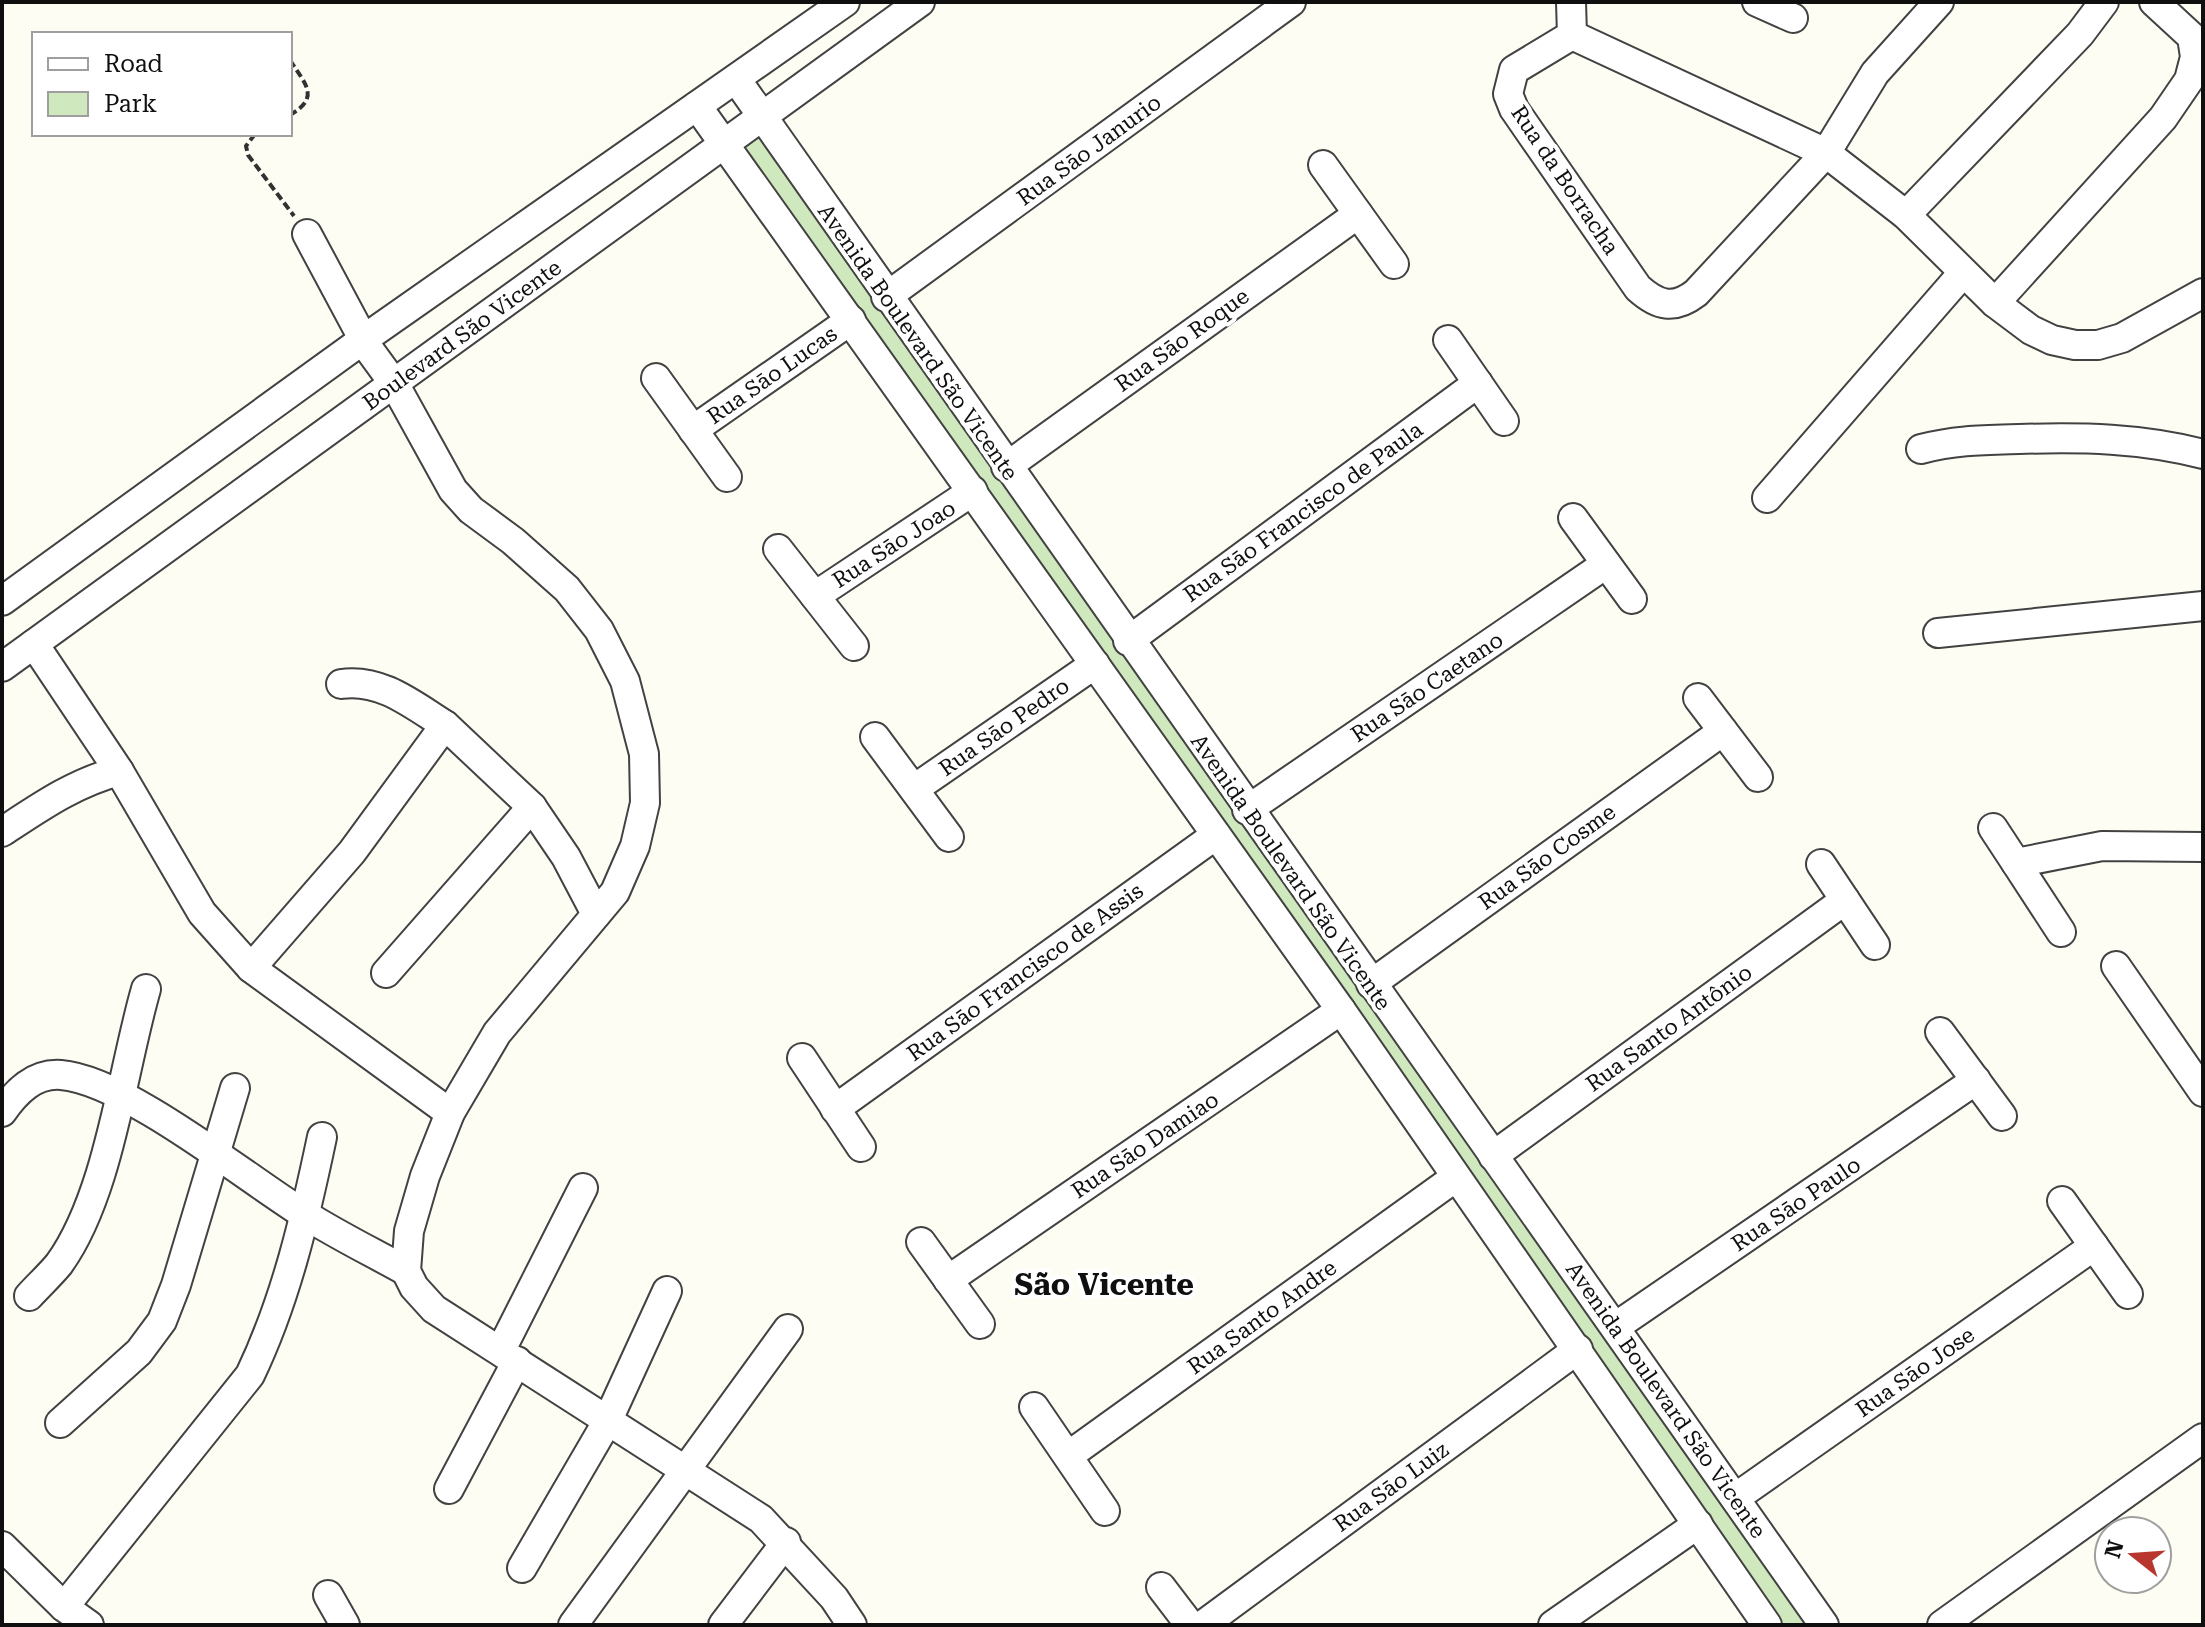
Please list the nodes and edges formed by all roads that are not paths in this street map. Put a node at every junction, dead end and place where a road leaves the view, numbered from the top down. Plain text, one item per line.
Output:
1 (845, 2) edge
2 (920, 2) edge
3 (1291, 2) edge
4 (1571, 2) edge
5 (1757, 2) edge
6 (2104, 2) edge
7 (2154, 2) edge
8 (1928, 5) edge
9 (1793, 18) dead end
10 (1572, 35) junction
11 (736, 79) junction
12 (697, 106) junction
13 (760, 118) junction
14 (724, 144) junction
15 (1826, 153) junction
16 (1323, 165) dead end
17 (1358, 214) junction
18 (1906, 215) junction
19 (307, 234) road end
20 (1394, 264) dead end
21 (1962, 274) junction
22 (2203, 293) edge
23 (886, 297) junction
24 (1995, 303) junction
25 (851, 320) junction
26 (364, 339) junction
27 (1448, 340) dead end
28 (656, 378) dead end
29 (1478, 383) junction
30 (395, 385) junction
31 (1504, 421) dead end
32 (693, 430) junction
33 (1921, 449) dead end
34 (2203, 454) edge
35 (1006, 467) junction
36 (727, 477) dead end
37 (973, 491) junction
38 (1767, 498) dead end
39 (1573, 518) dead end
40 (778, 549) dead end
41 (1606, 564) junction
42 (815, 596) junction
43 (1632, 599) dead end
44 (2, 601) edge
45 (2203, 606) edge
46 (1938, 633) dead end
47 (1128, 641) junction
48 (34, 644) junction
49 (854, 646) dead end
50 (1095, 664) junction
51 (2, 667) edge
52 (341, 684) dead end
53 (1698, 698) dead end
54 (445, 725) junction
55 (1723, 731) junction
56 (875, 737) dead end
57 (119, 771) junction
58 (1758, 777) dead end
59 (914, 789) junction
60 (532, 807) junction
61 (1247, 810) junction
62 (1993, 828) dead end
63 (2, 832) edge
64 (1216, 835) junction
65 (949, 837) dead end
66 (2203, 847) edge
67 (2016, 863) junction
68 (1821, 864) dead end
69 (1845, 900) junction
70 (596, 914) junction
71 (2061, 932) dead end
72 (1875, 945) dead end
73 (2116, 966) dead end
74 (251, 968) junction
75 (386, 973) dead end
76 (1371, 984) junction
77 (146, 989) dead end
78 (1341, 1010) junction
79 (1940, 1032) dead end
80 (802, 1058) dead end
81 (1976, 1080) junction
82 (235, 1088) dead end
83 (2203, 1092) edge
84 (119, 1094) junction
85 (835, 1109) junction
86 (2, 1112) edge
87 (450, 1113) junction
88 (2002, 1116) dead end
89 (322, 1137) dead end
90 (861, 1147) dead end
91 (214, 1154) junction
92 (1493, 1156) junction
93 (1456, 1177) junction
94 (583, 1188) dead end
95 (2062, 1201) dead end
96 (305, 1215) junction
97 (921, 1242) dead end
98 (2094, 1246) junction
99 (406, 1271) junction
100 (948, 1280) junction
101 (667, 1291) dead end
102 (2128, 1294) dead end
103 (29, 1296) dead end
104 (980, 1324) dead end
105 (1615, 1327) junction
106 (788, 1329) dead end
107 (1578, 1349) junction
108 (509, 1355) junction
109 (1034, 1407) dead end
110 (607, 1422) junction
111 (60, 1423) dead end
112 (2203, 1438) edge
113 (1068, 1456) junction
114 (686, 1471) junction
115 (449, 1489) dead end
116 (1735, 1498) junction
117 (1105, 1511) dead end
118 (1698, 1524) junction
119 (786, 1542) junction
120 (2, 1546) edge
121 (522, 1568) dead end
122 (1161, 1587) dead end
123 (328, 1595) dead end
124 (64, 1607) junction
125 (89, 1625) edge
126 (345, 1625) edge
127 (573, 1625) edge
128 (723, 1625) edge
129 (852, 1625) edge
130 (1190, 1625) edge
131 (1203, 1625) edge
132 (1553, 1625) edge
133 (1767, 1625) edge
134 (1824, 1625) edge
135 (1942, 1625) edge

1 - 11 street
2 - 13 street, Boulevard São Vicente
3 - 23 street, Rua Sāo Janurio
4 - 10 street
5 - 9 street
6 - 18 street
7 - 24 street
8 - 15 street
10 - 15 street
10 - 15 street, Rua da Borracha
11 - 12 street
11 - 13 street, Avenida Boulevard São Vicente
12 - 14 street, Avenida Boulevard São Vicente
12 - 26 street
13 - 14 street, Boulevard São Vicente
13 - 23 street, Avenida Boulevard São Vicente
14 - 25 street, Avenida Boulevard São Vicente
14 - 30 street, Boulevard São Vicente
15 - 18 street
16 - 17 street
17 - 20 street
17 - 35 street, Rua Sāo Roque
18 - 21 street
19 - 26 street
21 - 24 street
21 - 38 street
22 - 24 street
23 - 35 street, Avenida Boulevard São Vicente
25 - 32 street, Rua Sāo Lucas
25 - 37 street, Avenida Boulevard São Vicente
26 - 30 street
26 - 44 street
27 - 29 street
28 - 32 street
29 - 31 street
29 - 47 street, Rua Sāo Francisco de Paula
30 - 48 street, Boulevard São Vicente
30 - 70 street
32 - 36 street
33 - 34 street
35 - 47 street, Avenida Boulevard São Vicente
37 - 42 street, Rua Sāo Joao
37 - 50 street, Avenida Boulevard São Vicente
39 - 41 street
40 - 42 street
41 - 43 street
41 - 61 street, Rua Sāo Caetano
42 - 49 street
45 - 46 street
47 - 61 street, Avenida Boulevard São Vicente
48 - 51 street, Boulevard São Vicente
48 - 57 street
50 - 59 street, Rua Sāo Pedro
50 - 64 street, Avenida Boulevard São Vicente
52 - 54 street
53 - 55 street
54 - 60 street
54 - 74 street
55 - 58 street
55 - 76 street, Rua Sāo Cosme
56 - 59 street
57 - 63 street
57 - 74 street
59 - 65 street
60 - 70 street
60 - 75 street
61 - 76 street, Avenida Boulevard São Vicente
62 - 67 street
64 - 78 street, Avenida Boulevard São Vicente
64 - 85 street, Rua Sāo Francisco de Assis
66 - 67 street
67 - 71 street
68 - 69 street
69 - 72 street
69 - 92 street, Rua Santo Antônio
70 - 87 street
73 - 83 street
74 - 87 street
76 - 92 street, Avenida Boulevard São Vicente
77 - 84 street
78 - 93 street, Avenida Boulevard São Vicente
78 - 100 street, Rua Sāo Damiao
79 - 81 street
80 - 85 street
81 - 88 street
81 - 105 street, Rua Sāo Paulo
82 - 91 street
84 - 86 street
84 - 91 street
84 - 103 street
85 - 90 street
87 - 99 street
89 - 96 street
91 - 96 street
91 - 111 street
92 - 105 street, Avenida Boulevard São Vicente
93 - 107 street, Avenida Boulevard São Vicente
93 - 113 street, Rua Santo Andre
94 - 108 street
95 - 98 street
96 - 99 street
96 - 124 street
97 - 100 street
98 - 102 street
98 - 116 street, Rua Sāo Jose
99 - 108 street
100 - 104 street
101 - 110 street
105 - 116 street, Avenida Boulevard São Vicente
106 - 114 street
107 - 118 street, Avenida Boulevard São Vicente
107 - 131 street, Rua Sāo Luiz
108 - 110 street
108 - 115 street
109 - 113 street
110 - 114 street
110 - 121 street
112 - 135 street
113 - 117 street
114 - 119 street
114 - 127 street
116 - 134 street, Avenida Boulevard São Vicente
118 - 132 street
118 - 133 street, Avenida Boulevard São Vicente
119 - 128 street
119 - 129 street
120 - 124 street
122 - 130 street
123 - 126 street
124 - 125 street

